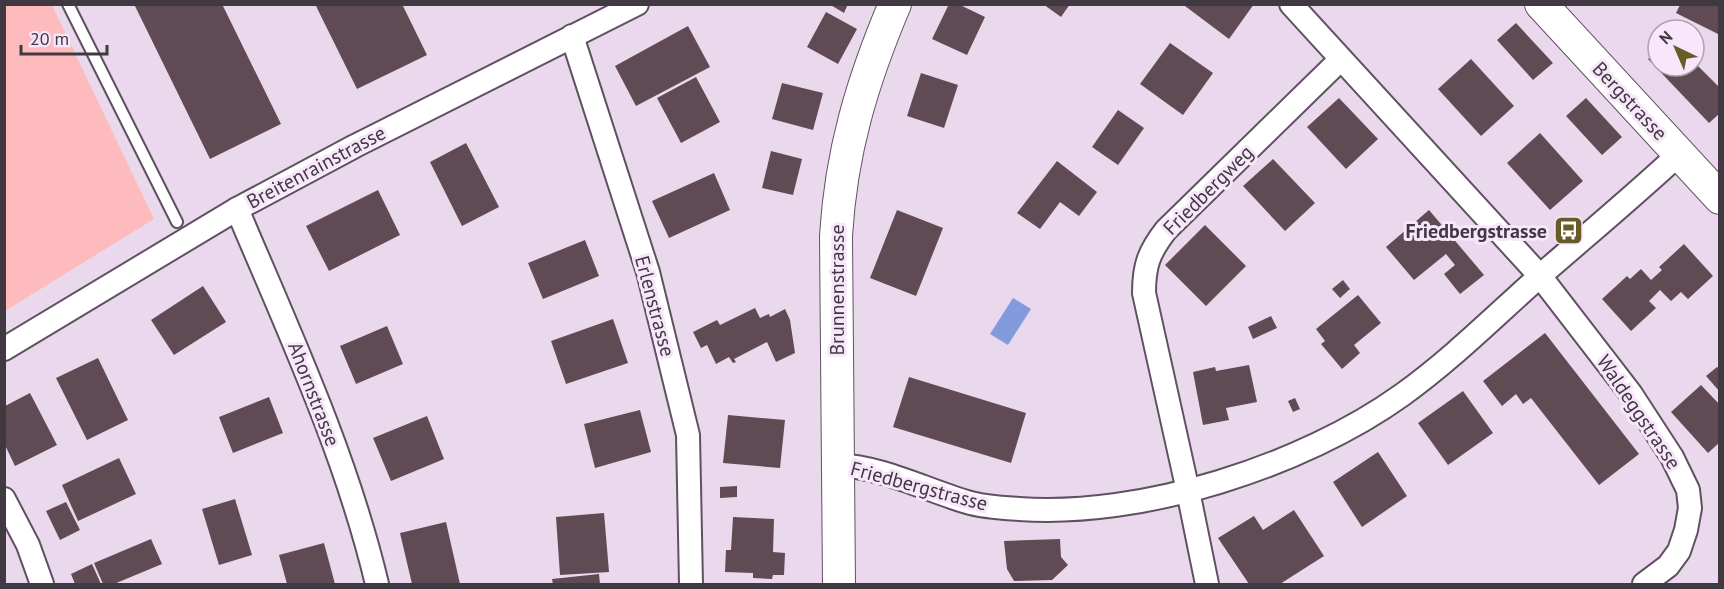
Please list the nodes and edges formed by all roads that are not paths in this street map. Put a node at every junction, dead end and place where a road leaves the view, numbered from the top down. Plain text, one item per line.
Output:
1 (68, 4) edge
2 (637, 4) edge
3 (895, 4) edge
4 (1291, 4) edge
5 (1541, 4) edge
6 (572, 36) junction
7 (1340, 60) junction
8 (1679, 154) junction
9 (1719, 198) edge
10 (237, 209) junction
11 (177, 222) dead end
12 (1540, 276) junction
13 (4, 349) edge
14 (837, 465) junction
15 (1188, 491) junction
16 (4, 499) edge
17 (42, 585) edge
18 (377, 585) edge
19 (691, 585) edge
20 (839, 585) edge
21 (1207, 585) edge
22 (1644, 585) edge

1 - 11 lane
2 - 6 street, Breitenrainstrasse
3 - 14 main road, Brunnenstrasse
4 - 7 street
5 - 8 main road, Bergstrasse
6 - 10 street, Breitenrainstrasse
6 - 19 street, Erlenstrasse
7 - 12 street
7 - 15 street, Friedbergweg
8 - 9 main road, Bergstrasse
8 - 12 street, Friedbergstrasse
10 - 13 street, Breitenrainstrasse
10 - 18 street, Ahornstrasse
12 - 15 street, Friedbergstrasse
12 - 22 street, Waldeggstrasse
14 - 15 street, Friedbergstrasse
14 - 20 main road, Brunnenstrasse
15 - 21 street, Friedbergweg
16 - 17 street

